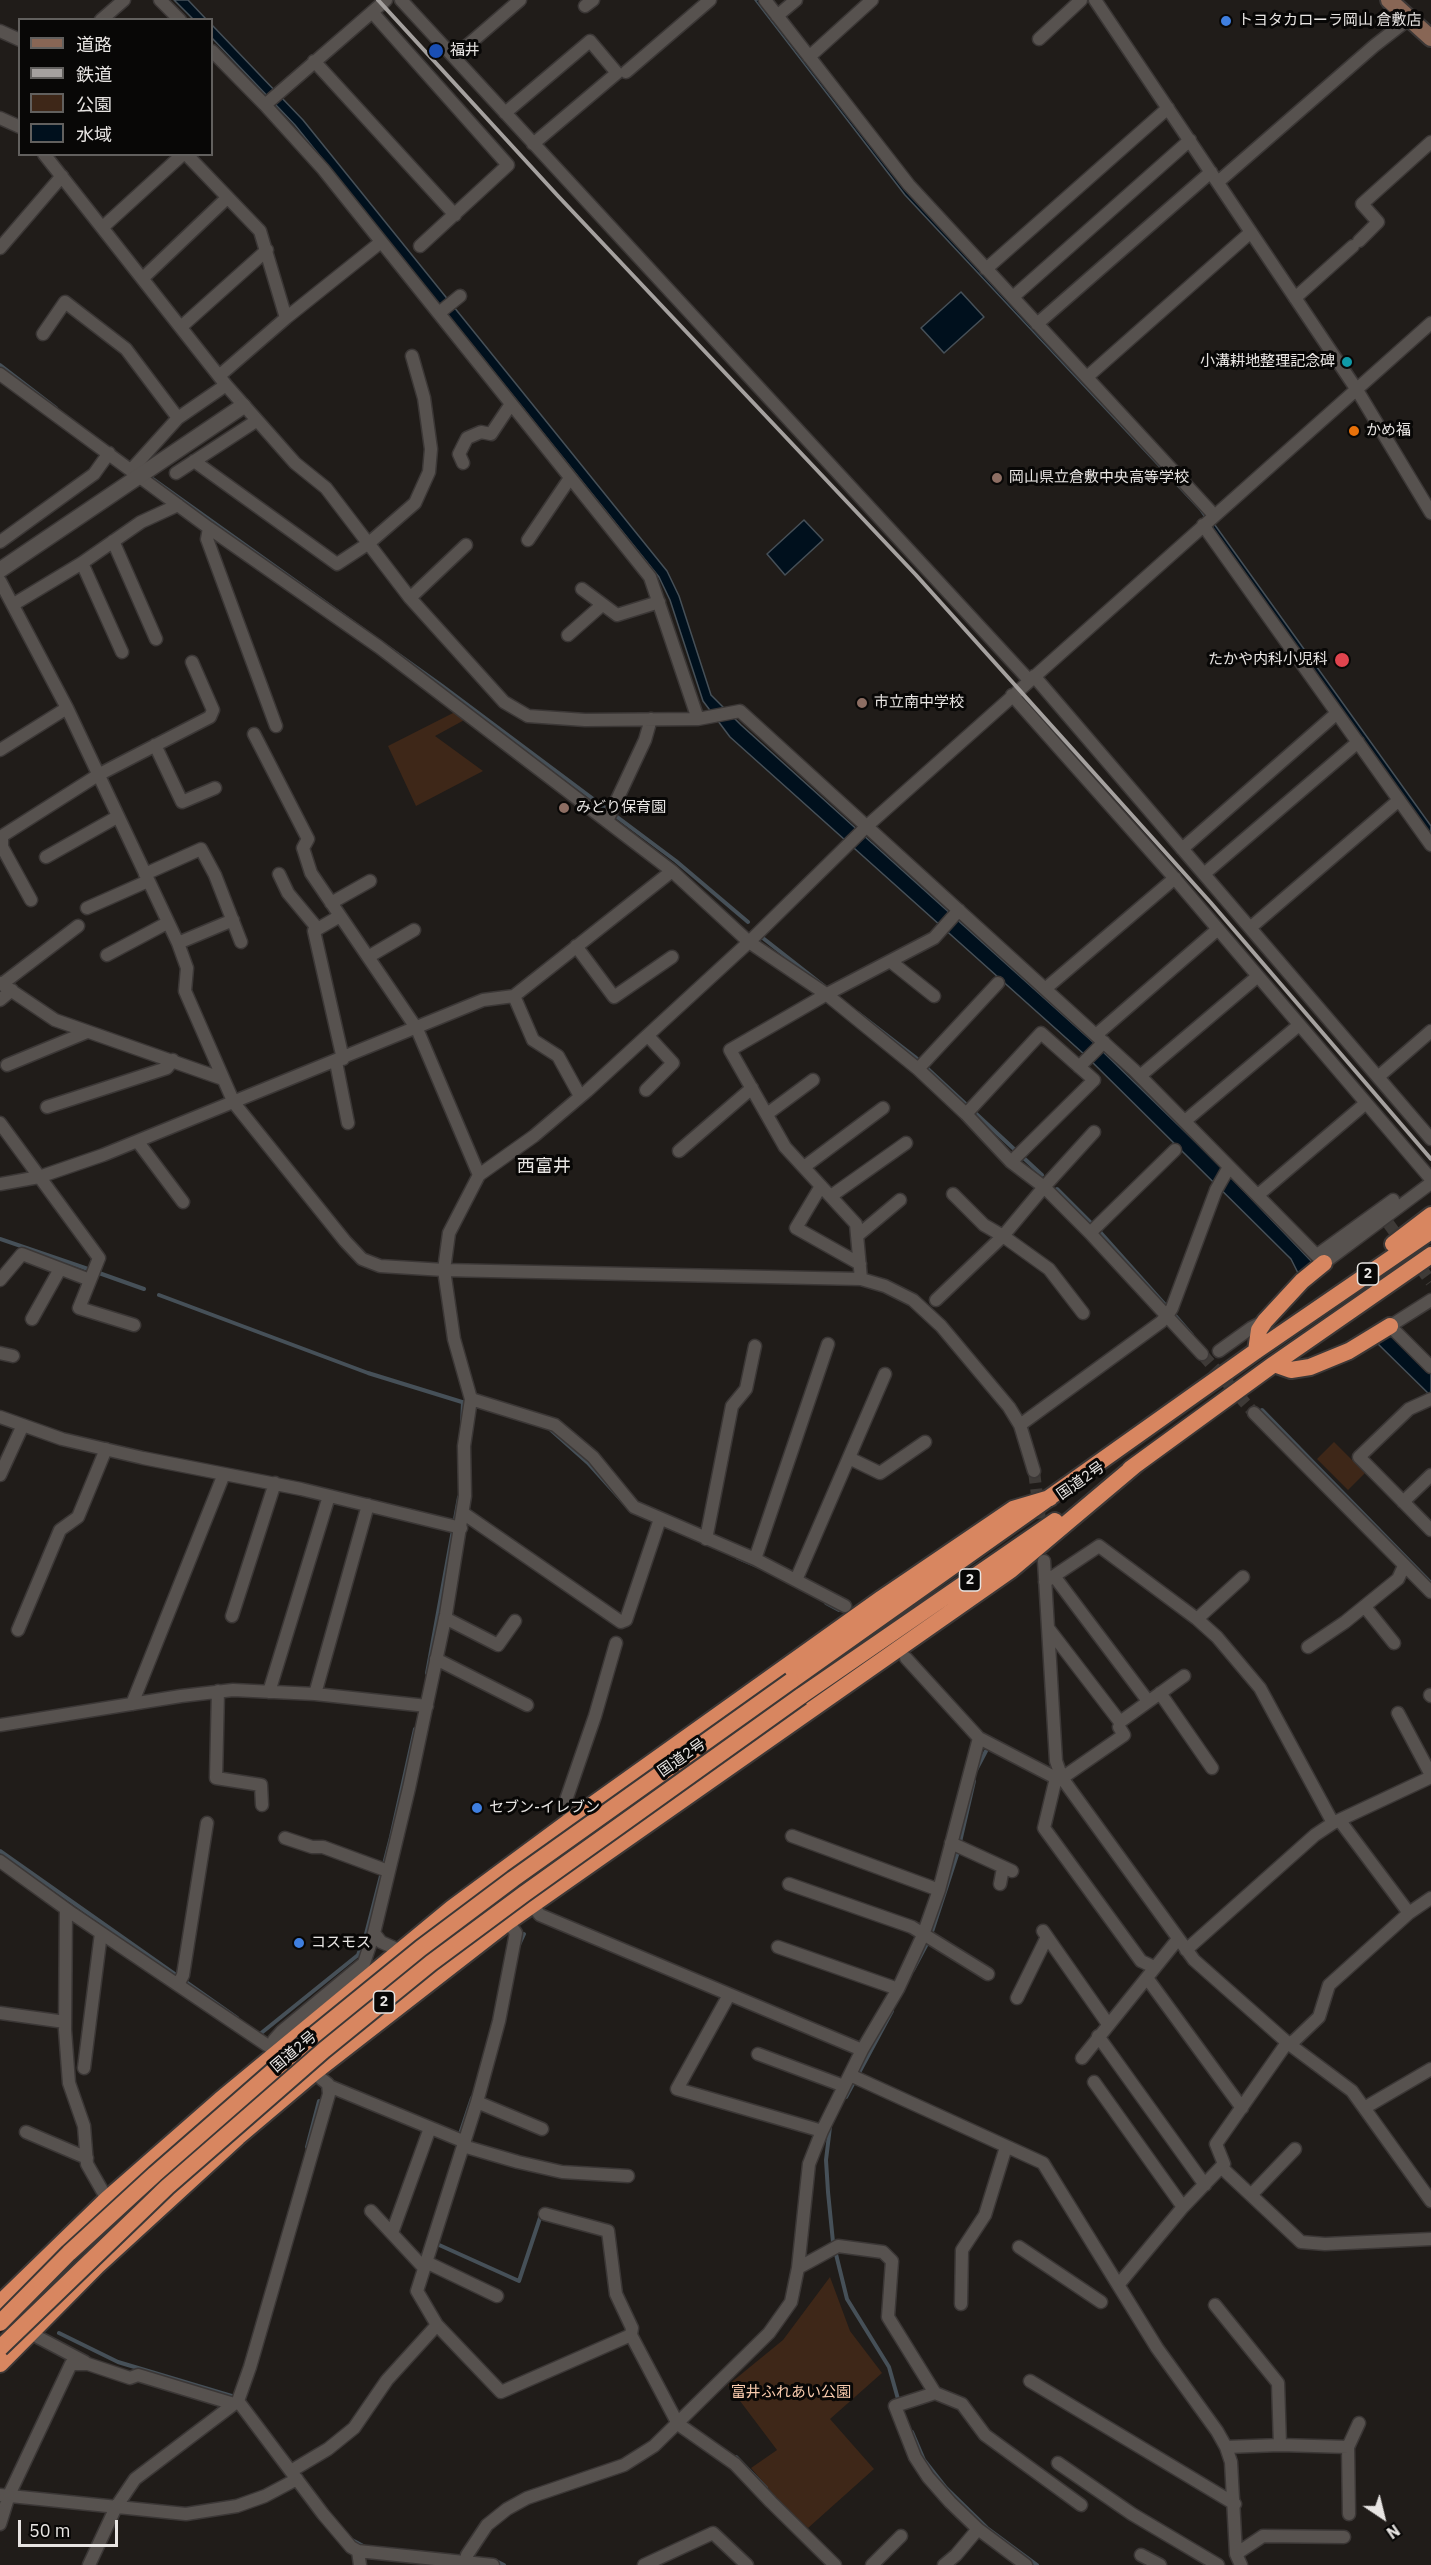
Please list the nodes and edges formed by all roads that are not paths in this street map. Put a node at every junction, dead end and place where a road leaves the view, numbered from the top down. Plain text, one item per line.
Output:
1 (124, 0) edge
2 (160, 0) edge
3 (386, 0) edge
4 (401, 0) edge
5 (520, 0) edge
6 (710, 0) edge
7 (765, 0) edge
8 (796, 0) edge
9 (872, 0) edge
10 (1081, 0) edge
11 (1095, 0) edge
12 (1389, 0) edge
13 (372, 12) junction
14 (777, 16) junction
15 (103, 18) edge
16 (178, 18) edge
17 (1410, 18) junction
18 (0, 31) edge
19 (1431, 38) edge
20 (18, 39) edge
21 (1039, 39) dead end
22 (213, 52) edge
23 (454, 57) junction
24 (809, 57) junction
25 (314, 61) junction
26 (626, 72) dead end
27 (267, 104) junction
28 (1168, 108) junction
29 (505, 113) junction
30 (0, 118) edge
31 (18, 127) edge
32 (1190, 140) junction
33 (1431, 142) edge
34 (533, 144) junction
35 (46, 156) edge
36 (183, 156) edge
37 (187, 156) edge
38 (62, 176) junction
39 (1214, 177) junction
40 (227, 198) junction
41 (455, 215) junction
42 (103, 227) junction
43 (1251, 232) junction
44 (381, 242) junction
45 (420, 246) dead end
46 (0, 248) edge
47 (267, 250) junction
48 (986, 269) junction
49 (143, 278) junction
50 (458, 297) dead end
51 (1013, 297) junction
52 (1295, 298) junction
53 (440, 312) junction
54 (286, 318) junction
55 (1431, 322) edge
56 (1037, 324) junction
57 (181, 327) junction
58 (43, 334) dead end
59 (412, 356) dead end
60 (0, 375) edge
61 (1087, 378) junction
62 (223, 381) junction
63 (1356, 390) junction
64 (511, 404) junction
65 (243, 406) junction
66 (178, 418) junction
67 (256, 421) junction
68 (109, 453) junction
69 (194, 461) junction
70 (463, 464) dead end
71 (140, 473) junction
72 (176, 473) dead end
73 (570, 478) junction
74 (178, 505) junction
75 (1431, 513) edge
76 (1209, 520) junction
77 (209, 528) junction
78 (528, 540) dead end
79 (113, 541) junction
80 (0, 542) edge
81 (369, 543) junction
82 (466, 545) dead end
83 (82, 563) junction
84 (0, 570) edge
85 (0, 581) edge
86 (582, 589) dead end
87 (410, 598) junction
88 (659, 602) junction
89 (14, 604) junction
90 (602, 605) junction
91 (568, 635) dead end
92 (156, 639) dead end
93 (122, 652) dead end
94 (192, 662) dead end
95 (1031, 678) junction
96 (1012, 695) junction
97 (67, 708) junction
98 (1337, 713) junction
99 (704, 718) junction
100 (651, 719) junction
101 (276, 726) dead end
102 (254, 734) dead end
103 (1358, 742) junction
104 (154, 745) junction
105 (0, 750) edge
106 (98, 774) junction
107 (215, 788) dead end
108 (1399, 800) junction
109 (117, 817) junction
110 (610, 817) junction
111 (864, 828) junction
112 (1431, 845) edge
113 (1182, 849) junction
114 (46, 857) dead end
115 (672, 871) junction
116 (279, 874) dead end
117 (1204, 874) junction
118 (146, 877) junction
119 (1175, 878) junction
120 (370, 880) dead end
121 (31, 900) dead end
122 (331, 903) junction
123 (87, 908) dead end
124 (957, 913) junction
125 (340, 916) junction
126 (233, 920) junction
127 (167, 924) junction
128 (78, 926) dead end
129 (1250, 928) junction
130 (318, 929) junction
131 (1218, 929) junction
132 (414, 930) dead end
133 (242, 942) dead end
134 (749, 942) junction
135 (178, 943) junction
136 (576, 946) junction
137 (107, 955) dead end
138 (368, 957) junction
139 (672, 957) dead end
140 (891, 961) junction
141 (1258, 976) junction
142 (998, 983) dead end
143 (5, 985) edge
144 (1046, 989) junction
145 (826, 994) junction
146 (513, 996) junction
147 (934, 996) dead end
148 (0, 1000) edge
149 (1299, 1024) junction
150 (417, 1029) junction
151 (1431, 1031) edge
152 (87, 1032) junction
153 (648, 1036) junction
154 (1100, 1041) junction
155 (173, 1060) junction
156 (340, 1060) junction
157 (1083, 1063) junction
158 (7, 1065) dead end
159 (918, 1069) junction
160 (1140, 1076) junction
161 (1378, 1077) junction
162 (224, 1079) junction
163 (813, 1080) dead end
164 (752, 1088) junction
165 (646, 1090) dead end
166 (579, 1096) junction
167 (234, 1103) junction
168 (1366, 1103) junction
169 (47, 1107) dead end
170 (883, 1108) dead end
171 (767, 1114) junction
172 (967, 1114) junction
173 (1185, 1121) junction
174 (0, 1123) edge
175 (348, 1123) dead end
176 (1094, 1132) dead end
177 (1431, 1139) edge
178 (138, 1142) junction
179 (906, 1143) dead end
180 (1174, 1150) dead end
181 (679, 1151) dead end
182 (1017, 1156) junction
183 (804, 1167) junction
184 (1227, 1168) junction
185 (479, 1175) junction
186 (39, 1177) junction
187 (1431, 1181) edge
188 (0, 1184) edge
189 (821, 1186) junction
190 (1044, 1186) junction
191 (953, 1194) dead end
192 (1258, 1195) junction
193 (831, 1196) junction
194 (900, 1200) dead end
195 (1393, 1200) dead end
196 (183, 1202) dead end
197 (1431, 1215) edge
198 (1431, 1231) edge
199 (1091, 1232) junction
200 (857, 1236) junction
201 (1003, 1236) junction
202 (1431, 1255) edge
203 (1320, 1259) junction
204 (1431, 1261) edge
205 (860, 1264) junction
206 (60, 1269) junction
207 (444, 1270) junction
208 (1408, 1272) junction
209 (861, 1279) junction
210 (0, 1280) edge
211 (90, 1280) junction
212 (936, 1300) dead end
213 (1431, 1300) edge
214 (1169, 1312) junction
215 (1083, 1313) dead end
216 (1304, 1317) junction
217 (32, 1319) dead end
218 (1265, 1321) junction
219 (134, 1325) dead end
220 (1390, 1326) junction
221 (828, 1344) dead end
222 (755, 1346) dead end
223 (1256, 1351) junction
224 (1219, 1352) dead end
225 (0, 1353) edge
226 (1202, 1354) tunnel mouth
227 (13, 1356) dead end
228 (1429, 1360) edge
229 (1274, 1364) junction
230 (885, 1374) dead end
231 (471, 1399) junction
232 (1431, 1399) edge
233 (1254, 1413) tunnel mouth
234 (0, 1417) edge
235 (23, 1425) junction
236 (1020, 1425) junction
237 (925, 1442) dead end
238 (106, 1449) junction
239 (849, 1458) junction
240 (1138, 1463) junction
241 (1034, 1471) tunnel mouth
242 (224, 1473) junction
243 (1431, 1475) edge
244 (0, 1476) edge
245 (275, 1484) junction
246 (329, 1496) junction
247 (1050, 1498) junction
248 (1403, 1502) junction
249 (368, 1505) junction
250 (463, 1513) junction
251 (658, 1524) junction
252 (460, 1528) junction
253 (1431, 1530) edge
254 (706, 1539) junction
255 (755, 1559) junction
256 (1044, 1562) dead end
257 (1404, 1566) junction
258 (1243, 1577) dead end
259 (1049, 1579) junction
260 (796, 1580) junction
261 (1431, 1592) edge
262 (845, 1606) dead end
263 (1365, 1606) junction
264 (232, 1616) dead end
265 (445, 1618) junction
266 (1197, 1619) junction
267 (515, 1621) dead end
268 (1048, 1628) junction
269 (18, 1630) dead end
270 (616, 1643) dead end
271 (1395, 1643) dead end
272 (1308, 1647) dead end
273 (906, 1658) dead end
274 (436, 1659) junction
275 (1184, 1676) dead end
276 (218, 1691) junction
277 (269, 1692) junction
278 (1160, 1693) junction
279 (315, 1694) junction
280 (1148, 1701) junction
281 (132, 1704) junction
282 (527, 1705) dead end
283 (427, 1706) junction
284 (1398, 1713) dead end
285 (0, 1725) edge
286 (1119, 1727) dead end
287 (979, 1738) junction
288 (1212, 1768) dead end
289 (1431, 1776) edge
290 (1059, 1778) junction
291 (262, 1806) dead end
292 (571, 1820) junction
293 (207, 1822) dead end
294 (1336, 1822) junction
295 (792, 1836) dead end
296 (285, 1838) dead end
297 (952, 1844) junction
298 (524, 1855) junction
299 (0, 1860) edge
300 (383, 1869) junction
301 (789, 1884) dead end
302 (1000, 1884) dead end
303 (939, 1890) junction
304 (550, 1892) junction
305 (1431, 1898) edge
306 (532, 1905) junction
307 (66, 1909) junction
308 (1409, 1912) junction
309 (508, 1922) junction
310 (374, 1933) junction
311 (101, 1934) junction
312 (923, 1935) junction
313 (1178, 1939) junction
314 (778, 1947) dead end
315 (399, 1950) junction
316 (1186, 1950) junction
317 (1150, 1972) junction
318 (988, 1974) dead end
319 (180, 1980) junction
320 (898, 1989) junction
321 (729, 1995) junction
322 (1017, 1998) dead end
323 (0, 2013) edge
324 (65, 2022) junction
325 (1108, 2024) junction
326 (1098, 2036) junction
327 (1289, 2044) junction
328 (862, 2050) junction
329 (276, 2052) junction
330 (758, 2054) dead end
331 (1082, 2058) dead end
332 (84, 2068) dead end
333 (1431, 2069) edge
334 (315, 2072) junction
335 (849, 2079) junction
336 (1094, 2082) dead end
337 (329, 2086) junction
338 (477, 2102) junction
339 (1242, 2108) junction
340 (1365, 2108) junction
341 (430, 2128) junction
342 (542, 2129) dead end
343 (822, 2131) junction
344 (26, 2132) dead end
345 (464, 2144) junction
346 (1006, 2146) junction
347 (1295, 2150) dead end
348 (87, 2158) junction
349 (1221, 2167) junction
350 (628, 2176) dead end
351 (1205, 2185) junction
352 (1251, 2195) junction
353 (107, 2199) junction
354 (1431, 2201) edge
355 (1183, 2207) junction
356 (371, 2211) dead end
357 (545, 2214) dead end
358 (392, 2234) junction
359 (1431, 2239) edge
360 (1019, 2247) dead end
361 (425, 2265) junction
362 (798, 2268) junction
363 (1119, 2284) junction
364 (497, 2296) dead end
365 (1101, 2302) dead end
366 (0, 2303) edge
367 (961, 2304) dead end
368 (1215, 2305) dead end
369 (0, 2322) edge
370 (437, 2325) junction
371 (30, 2333) junction
372 (631, 2335) junction
373 (0, 2348) edge
374 (0, 2364) edge
375 (88, 2364) junction
376 (1030, 2381) dead end
377 (935, 2393) junction
378 (236, 2402) junction
379 (681, 2421) junction
380 (1359, 2423) dead end
381 (1280, 2445) junction
382 (1226, 2447) junction
383 (1348, 2447) junction
384 (1058, 2463) dead end
385 (294, 2475) junction
386 (4, 2495) edge
387 (1235, 2504) junction
388 (1081, 2505) dead end
389 (116, 2506) junction
390 (1349, 2514) dead end
391 (0, 2524) edge
392 (978, 2529) junction
393 (901, 2536) dead end
394 (1344, 2537) dead end
395 (358, 2551) junction
396 (1141, 2554) dead end
397 (467, 2560) junction
398 (1236, 2561) edge
399 (88, 2565) edge
400 (360, 2565) edge
401 (493, 2565) edge
402 (644, 2565) edge
403 (747, 2565) edge
404 (835, 2565) edge
405 (872, 2565) edge
406 (944, 2565) edge
407 (1026, 2565) edge
408 (1160, 2565) edge
409 (1218, 2565) edge

1 - 15 street
2 - 16 street
3 - 13 street
4 - 23 street
5 - 23 street
6 - 26 street
7 - 14 street
8 - 14 street
9 - 24 street
10 - 21 street
11 - 28 street
12 - 17 main road
13 - 25 street
13 - 41 street
14 - 24 street
17 - 19 main road
17 - 39 street
18 - 20 street
22 - 27 street
23 - 29 street
24 - 48 street
25 - 27 street
25 - 41 street
27 - 44 street
28 - 32 street
28 - 48 street
29 - 34 street
29 - 34 street
30 - 31 street
32 - 39 street
32 - 51 street
33 - 52 street
34 - 95 street
35 - 38 street
36 - 42 street
37 - 40 street
38 - 42 street
38 - 46 street
39 - 43 street
39 - 56 street
40 - 47 street
40 - 49 street
41 - 45 street
42 - 49 street
43 - 52 street
43 - 61 street
44 - 53 street
44 - 54 street
47 - 54 street
47 - 57 street
48 - 51 street
49 - 57 street
50 - 53 street
51 - 56 street
52 - 63 street
53 - 64 street
54 - 62 street
55 - 63 street
56 - 61 street
57 - 62 street
58 - 66 street
59 - 81 street
60 - 68 street
61 - 76 street
62 - 65 street
62 - 66 street
63 - 75 street
63 - 76 street
64 - 70 street
64 - 73 street
65 - 67 street
65 - 71 street
66 - 71 street
67 - 69 street
67 - 81 street
68 - 71 street
68 - 80 street
69 - 72 street
69 - 81 street
71 - 74 street
71 - 84 street
73 - 78 street
73 - 88 street
74 - 77 street
74 - 79 street
76 - 95 street
76 - 98 street
77 - 101 street
77 - 110 street
79 - 83 street
79 - 92 street
81 - 87 street
82 - 87 street
83 - 89 street
83 - 93 street
85 - 89 street
86 - 90 street
87 - 100 street
88 - 90 street
88 - 99 street
89 - 97 street
90 - 91 street
94 - 104 street
95 - 96 street
95 - 113 street
96 - 111 street
96 - 119 street
97 - 105 street
97 - 106 street
98 - 103 street
98 - 113 street
99 - 100 street
99 - 111 street
100 - 110 street
102 - 122 street
103 - 108 street
103 - 117 street
104 - 106 street
104 - 107 street
106 - 109 street
106 - 121 street
108 - 112 street
108 - 129 street
109 - 114 street
109 - 118 street
110 - 115 street
111 - 124 street
111 - 134 street
113 - 117 street
115 - 134 street
115 - 136 street
116 - 130 street
117 - 129 street
118 - 123 street
118 - 126 street
118 - 127 street
119 - 131 street
119 - 144 street
120 - 122 street
122 - 125 street
124 - 140 street
124 - 144 street
125 - 130 street
125 - 138 street
126 - 133 street
126 - 135 street
127 - 135 street
127 - 137 street
128 - 143 street
129 - 161 street
130 - 156 street
131 - 141 street
131 - 154 street
132 - 138 street
134 - 145 street
134 - 153 street
135 - 162 street
136 - 139 street
136 - 146 street
138 - 150 street
140 - 145 street
140 - 147 street
141 - 149 street
141 - 160 street
142 - 159 street
143 - 148 street
143 - 152 street
144 - 154 street
145 - 159 street
145 - 164 street
146 - 150 street
146 - 166 street
149 - 168 street
149 - 173 street
150 - 156 street
150 - 185 street
151 - 161 street
152 - 155 street
152 - 158 street
153 - 165 street
153 - 166 street
154 - 157 street
154 - 160 street
155 - 162 street
155 - 169 street
156 - 167 street
156 - 175 street
157 - 172 street
157 - 182 street
159 - 172 street
160 - 173 street
161 - 177 street
162 - 167 street
163 - 171 street
164 - 171 street
164 - 181 street
166 - 185 street
167 - 178 street
167 - 207 street
168 - 187 street
168 - 192 street
170 - 183 street
171 - 183 street
172 - 182 street
173 - 184 street
174 - 186 street
176 - 190 street
178 - 186 street
178 - 196 street
179 - 193 street
180 - 199 street
182 - 190 street
183 - 189 street
184 - 192 street
184 - 214 street
185 - 207 street
186 - 188 street
186 - 211 street
187 - 203 street
189 - 193 street
189 - 205 street
190 - 199 street
190 - 201 street
191 - 201 street
192 - 203 street
193 - 200 street
194 - 200 street
195 - 203 street
197 - 216 highway
198 - 216 highway, 国道2号 / 2
199 - 214 street
200 - 205 street
201 - 212 street
201 - 215 street
202 - 208 highway, 国道2号 / 2
203 - 218 highway
204 - 208 highway
205 - 209 street
206 - 210 street
206 - 211 street
206 - 217 street
207 - 209 street
207 - 231 street
208 - 229 highway, 国道2号 / 2
209 - 236 street
211 - 219 street
213 - 220 street
214 - 226 street
214 - 236 street
216 - 223 highway, 国道2号 / 2
218 - 223 highway
218 - 224 street
220 - 228 street
220 - 229 highway
221 - 255 street
222 - 254 street
223 - 247 highway, 国道2号 / 2
225 - 227 street
229 - 240 highway, 国道2号 / 2
230 - 239 street
231 - 250 street
231 - 251 street
232 - 248 street
233 - 257 street
234 - 235 street
235 - 238 street
235 - 244 street
236 - 241 street
237 - 239 street
238 - 242 street
238 - 269 street
239 - 260 street
240 - 304 highway
240 - 373 highway, 国道2号 / 2, bridge
242 - 245 street
242 - 281 street
243 - 248 street
245 - 246 street
245 - 264 street
246 - 249 street
246 - 277 street
247 - 292 highway
247 - 369 highway, 国道2号 / 2, bridge
248 - 253 street
249 - 252 street
249 - 279 street
250 - 251 street
250 - 252 street
251 - 254 street
252 - 265 street
254 - 255 street
255 - 260 street
256 - 259 street
257 - 261 street
257 - 263 street
258 - 266 street
259 - 266 street
259 - 268 street
259 - 280 street
260 - 262 street
263 - 271 street
263 - 272 street
265 - 267 street
265 - 274 street
266 - 294 street
268 - 280 street
268 - 290 street
270 - 292 street
273 - 287 street
274 - 282 street
274 - 283 street
275 - 278 street
276 - 277 street
276 - 281 street
276 - 291 street
277 - 279 street
278 - 280 street
278 - 288 street
279 - 283 street
281 - 285 street
283 - 300 street
284 - 289 street
286 - 290 street
287 - 290 street
287 - 297 street
289 - 294 street
290 - 313 street
290 - 317 street
292 - 298 highway
293 - 319 street
294 - 308 street
294 - 316 street
295 - 303 street
296 - 300 street
297 - 302 street
297 - 303 street
298 - 304 highway
298 - 315 highway
299 - 307 street
300 - 310 street
301 - 312 street
303 - 312 street
304 - 306 highway
305 - 308 street
306 - 309 highway
306 - 321 street
307 - 311 street
307 - 324 street
308 - 327 street
309 - 334 highway
309 - 338 street
310 - 315 street
310 - 329 street
311 - 319 street
311 - 332 street
312 - 318 street
312 - 320 street
313 - 316 street
313 - 317 street
314 - 320 street
315 - 329 highway
316 - 327 street
317 - 325 street
317 - 339 street
319 - 329 street
320 - 328 street
321 - 328 street
321 - 343 street
322 - 325 street
323 - 324 street
324 - 348 street
325 - 326 street
326 - 331 street
326 - 351 street
327 - 339 street
327 - 340 street
328 - 335 street
329 - 334 street
329 - 353 highway
330 - 335 street
333 - 340 street
334 - 337 street
334 - 371 highway
335 - 343 street
335 - 346 street
336 - 355 street
337 - 341 street
337 - 378 street
338 - 342 street
338 - 345 street
339 - 349 street
340 - 354 street
341 - 345 street
341 - 358 street
343 - 362 street
344 - 348 street
345 - 350 street
345 - 361 street
346 - 363 street
346 - 367 street
347 - 352 street
348 - 353 street
349 - 351 street
349 - 352 street
351 - 355 street
352 - 359 street
353 - 366 highway
355 - 363 street
356 - 358 street
357 - 372 street
358 - 361 street
360 - 365 street
361 - 364 street
361 - 370 street
362 - 377 street
362 - 379 street
363 - 382 street
368 - 381 street
369 - 371 street
370 - 372 street
370 - 385 street
371 - 374 highway
371 - 375 street
372 - 379 street
375 - 378 street
375 - 386 street
376 - 387 street
377 - 388 street
377 - 392 street
378 - 385 street
378 - 389 street
379 - 397 street
379 - 404 street
380 - 383 street
381 - 382 street
381 - 383 street
382 - 387 street
383 - 390 street
384 - 409 street
385 - 389 street
385 - 395 street
386 - 389 street
386 - 391 street
387 - 398 street
389 - 399 street
392 - 406 street
392 - 407 street
393 - 405 street
394 - 398 street
395 - 397 street
395 - 400 street
396 - 408 street
397 - 401 street
402 - 403 street

